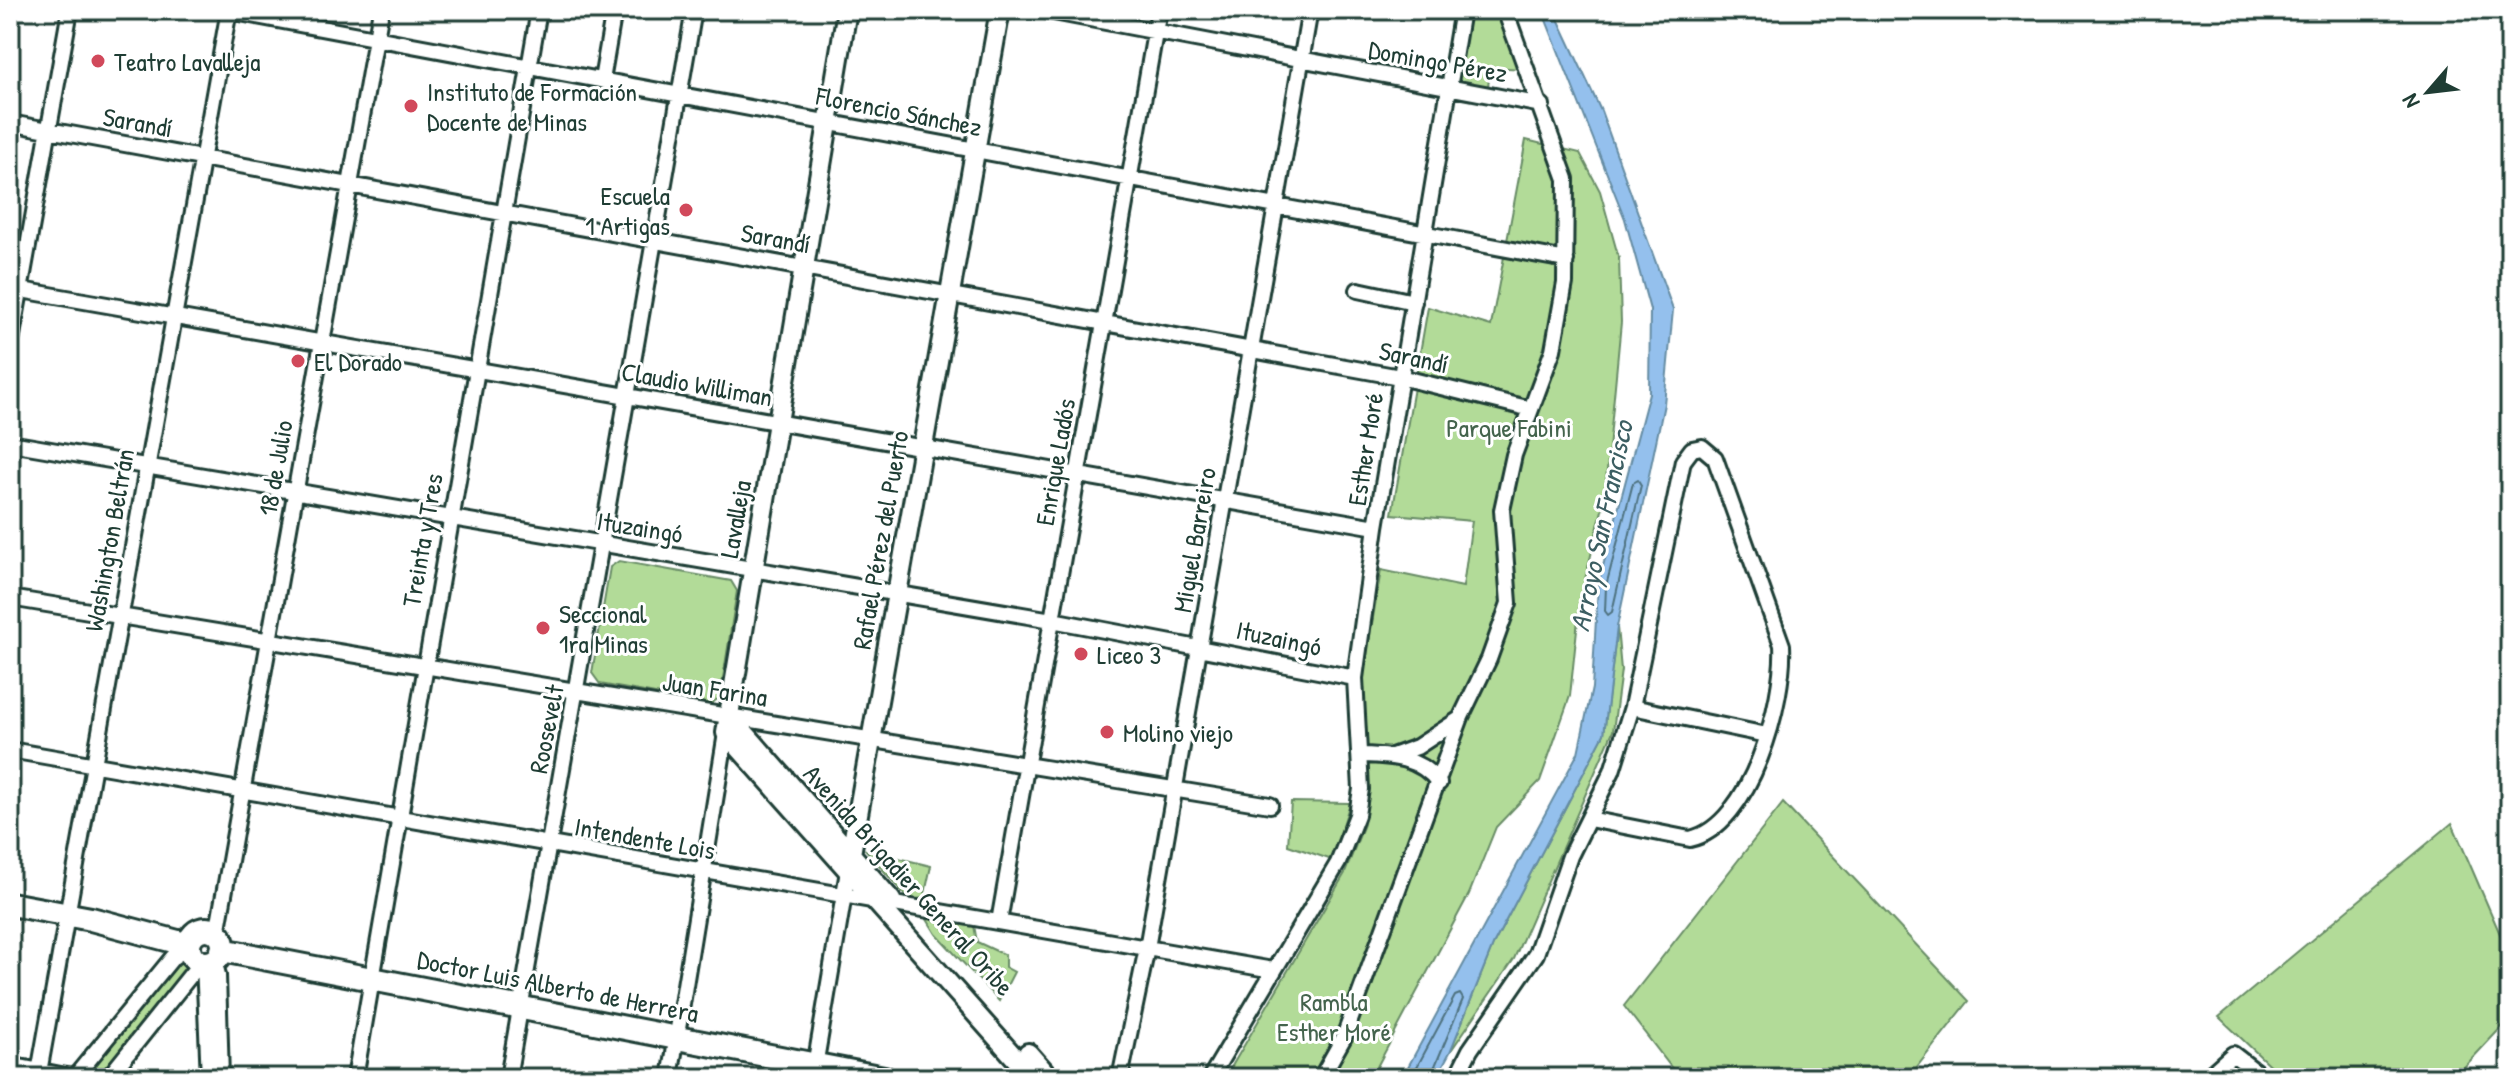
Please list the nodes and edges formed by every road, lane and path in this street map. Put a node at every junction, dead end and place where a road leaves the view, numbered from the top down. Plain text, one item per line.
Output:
1 (70, 10) edge
2 (227, 10) edge
3 (381, 10) edge
4 (539, 10) edge
5 (614, 10) edge
6 (694, 10) edge
7 (847, 10) edge
8 (1000, 10) edge
9 (1043, 10) edge
10 (1159, 10) edge
11 (1310, 10) edge
12 (1462, 10) edge
13 (1505, 10) edge
14 (1155, 32) junction
15 (376, 38) junction
16 (1303, 60) junction
17 (529, 67) junction
18 (602, 80) junction
19 (1450, 88) junction
20 (679, 95) junction
21 (1542, 105) junction
22 (10, 123) edge
23 (829, 123) junction
24 (50, 131) junction
25 (975, 150) junction
26 (202, 158) junction
27 (1129, 179) junction
28 (350, 185) junction
29 (1277, 207) junction
30 (504, 213) junction
31 (1426, 234) junction
32 (654, 240) junction
33 (1566, 260) junction
34 (804, 268) junction
35 (15, 288) edge
36 (1358, 290) dead end
37 (950, 294) junction
38 (1414, 302) junction
39 (174, 316) junction
40 (1104, 322) junction
41 (322, 343) junction
42 (10, 347) edge
43 (1252, 350) junction
44 (477, 370) junction
45 (1400, 377) junction
46 (627, 396) junction
47 (1531, 409) junction
48 (778, 423) junction
49 (10, 443) edge
50 (922, 448) junction
51 (145, 466) junction
52 (1078, 474) junction
53 (295, 494) junction
54 (1225, 500) junction
55 (450, 518) junction
56 (1376, 527) junction
57 (601, 545) junction
58 (753, 569) junction
59 (898, 594) junction
60 (10, 598) edge
61 (121, 616) junction
62 (1052, 620) junction
63 (270, 640) junction
64 (1200, 646) junction
65 (425, 666) junction
66 (1355, 678) junction
67 (579, 691) junction
68 (1632, 707) junction
69 (1461, 717) junction
70 (728, 724) junction
71 (1767, 735) junction
72 (871, 739) junction
73 (10, 750) edge
74 (1359, 755) junction
75 (1392, 756) junction
76 (92, 764) junction
77 (1027, 765) junction
78 (1439, 783) junction
79 (1174, 789) junction
80 (243, 791) junction
81 (1270, 805) dead end
82 (399, 818) junction
83 (1589, 819) junction
84 (547, 845) junction
85 (849, 863) junction
86 (704, 873) junction
87 (844, 895) junction
88 (874, 900) junction
89 (10, 904) edge
90 (894, 904) junction
91 (68, 914) junction
92 (999, 922) junction
93 (1147, 948) junction
94 (204, 949) junction
95 (1273, 970) junction
96 (371, 979) junction
97 (520, 1008) junction
98 (676, 1038) junction
99 (1013, 1045) junction
100 (10, 1065) edge
101 (814, 1071) edge
102 (39, 1074) edge
103 (75, 1078) edge
104 (108, 1078) edge
105 (209, 1078) edge
106 (221, 1078) edge
107 (355, 1078) edge
108 (508, 1078) edge
109 (670, 1078) edge
110 (884, 1078) edge
111 (1033, 1078) edge
112 (1050, 1078) edge
113 (1120, 1078) edge
114 (1210, 1078) edge
115 (1321, 1078) edge
116 (1456, 1078) edge
117 (2206, 1078) edge
118 (2264, 1078) edge

1 - 24 street
2 - 15 street, Florencio Sánchez
2 - 26 street, Washington Beltrán
3 - 15 street, 18 de Julio
4 - 17 street, Treinta y Tres
5 - 18 street
6 - 20 street, Roosevelt
7 - 23 main road, Lavalleja
8 - 25 main road, Rafael Pérez del Puerto
9 - 14 street, Domingo Pérez
10 - 14 street, Enrique Ladós
11 - 16 street, Miguel Barreiro
12 - 19 street, Esther Moré
13 - 21 street
14 - 16 street, Domingo Pérez
14 - 27 street, Enrique Ladós
15 - 17 street, Florencio Sánchez
15 - 28 street, 18 de Julio
16 - 19 street, Domingo Pérez
16 - 29 street, Miguel Barreiro
17 - 18 street, Florencio Sánchez
17 - 30 street, Treinta y Tres
18 - 20 street, Florencio Sánchez
19 - 21 street, Domingo Pérez
19 - 31 street, Esther Moré
20 - 23 street, Florencio Sánchez
20 - 32 street, Roosevelt
21 - 33 street
22 - 24 street, Sarandí
23 - 25 street, Florencio Sánchez
23 - 34 main road, Lavalleja
24 - 26 street, Sarandí
24 - 35 street
25 - 27 street, Florencio Sánchez
25 - 37 main road, Rafael Pérez del Puerto
26 - 28 street, Sarandí
26 - 39 street, Washington Beltrán
27 - 29 street, Florencio Sánchez
27 - 40 street, Enrique Ladós
28 - 30 street, Sarandí
28 - 41 street, 18 de Julio
29 - 31 street, Florencio Sánchez
29 - 43 street, Miguel Barreiro
30 - 32 street, Sarandí
30 - 44 street, Treinta y Tres
31 - 33 street, Florencio Sánchez
31 - 38 street, Esther Moré
32 - 34 street, Sarandí
32 - 46 street, Roosevelt
33 - 47 street
34 - 37 street, Sarandí
34 - 48 main road, Lavalleja
35 - 39 street, Claudio Williman
35 - 42 street
36 - 38 street
37 - 40 street, Sarandí
37 - 50 main road, Rafael Pérez del Puerto
38 - 45 street, Esther Moré
39 - 41 street, Claudio Williman
39 - 51 street, Washington Beltrán
40 - 43 street, Sarandí
40 - 52 street, Enrique Ladós
41 - 44 street, Claudio Williman
41 - 53 street, 18 de Julio
43 - 45 street, Sarandí
43 - 54 street, Miguel Barreiro
44 - 46 street, Claudio Williman
44 - 55 street, Treinta y Tres
45 - 47 street, Sarandí
45 - 56 street, Esther Moré
46 - 48 street, Claudio Williman
46 - 57 street, Roosevelt
47 - 69 street
48 - 50 street, Claudio Williman
48 - 58 main road, Lavalleja
49 - 51 street, Ituzaingó
50 - 52 street, Claudio Williman
50 - 59 main road, Rafael Pérez del Puerto
51 - 53 street, Ituzaingó
51 - 61 street, Washington Beltrán
52 - 54 street, Claudio Williman
52 - 62 street, Enrique Ladós
53 - 55 street, Ituzaingó
53 - 63 street, 18 de Julio
54 - 56 street, Claudio Williman
54 - 64 street, Miguel Barreiro
55 - 57 street, Ituzaingó
55 - 65 street, Treinta y Tres
56 - 66 street, Esther Moré
57 - 58 street, Ituzaingó
57 - 67 street, Roosevelt
58 - 59 street, Ituzaingó
58 - 70 main road, Lavalleja
59 - 62 street, Ituzaingó
59 - 72 main road, Rafael Pérez del Puerto
60 - 61 street, Juan Farina
61 - 63 street, Juan Farina
61 - 76 street, Washington Beltrán
62 - 64 street, Ituzaingó
62 - 77 street, Enrique Ladós
63 - 65 street, Juan Farina
63 - 80 street, 18 de Julio
64 - 66 street, Ituzaingó
64 - 79 street, Miguel Barreiro
65 - 67 street, Juan Farina
65 - 82 street, Treinta y Tres
66 - 74 street, Esther Moré
67 - 70 street, Juan Farina
67 - 84 street, Roosevelt
68 - 71 street
68 - 71 street
68 - 83 street
69 - 75 street
69 - 78 street
70 - 72 street, Juan Farina
70 - 85 main road, Avenida Brigadier General Oribe
70 - 86 street, Lavalleja
71 - 83 street
72 - 77 street, Juan Farina
72 - 85 main road, Rafael Pérez del Puerto
73 - 76 street, Intendente Lois
74 - 75 street
74 - 95 street, Esther Moré
75 - 78 street
76 - 80 street, Intendente Lois
76 - 91 street, Washington Beltrán
77 - 79 street, Juan Farina
77 - 92 street, Enrique Ladós
78 - 115 street
79 - 81 street, Juan Farina
79 - 93 street, Miguel Barreiro
80 - 82 street, Intendente Lois
80 - 94 street, 18 de Julio
82 - 84 street, Intendente Lois
82 - 96 street, Treinta y Tres
83 - 116 street
84 - 86 street, Intendente Lois
84 - 97 street, Roosevelt
85 - 87 street, Rafael Pérez del Puerto
85 - 88 main road, Avenida Brigadier General Oribe
85 - 90 main road, Avenida Brigadier General Oribe
86 - 87 street, Intendente Lois
86 - 98 street, Lavalleja
87 - 88 street, Intendente Lois
87 - 101 street, Rafael Pérez del Puerto
88 - 90 street, Intendente Lois
88 - 99 main road, Avenida Brigadier General Oribe
89 - 91 highway, Doctor Luis Alberto de Herrera
90 - 92 street, Intendente Lois
90 - 99 main road, Avenida Brigadier General Oribe
91 - 94 highway, Doctor Luis Alberto de Herrera
91 - 102 street, Washington Beltrán
92 - 93 street, Intendente Lois
93 - 95 street, Intendente Lois
93 - 113 street, Miguel Barreiro
94 - 96 highway, Doctor Luis Alberto de Herrera
94 - 103 street
94 - 104 street
94 - 105 street
94 - 106 street
95 - 114 street, Esther Moré
96 - 97 highway, Doctor Luis Alberto de Herrera
96 - 107 street, Treinta y Tres
97 - 98 highway, Doctor Luis Alberto de Herrera
97 - 108 street, Roosevelt
98 - 101 highway, Doctor Luis Alberto de Herrera
98 - 109 street, Lavalleja
99 - 111 main road, Avenida Brigadier General Oribe
99 - 112 main road, Avenida Brigadier General Oribe
100 - 102 street
101 - 110 highway, Doctor Luis Alberto de Herrera
102 - 103 street
117 - 118 street

